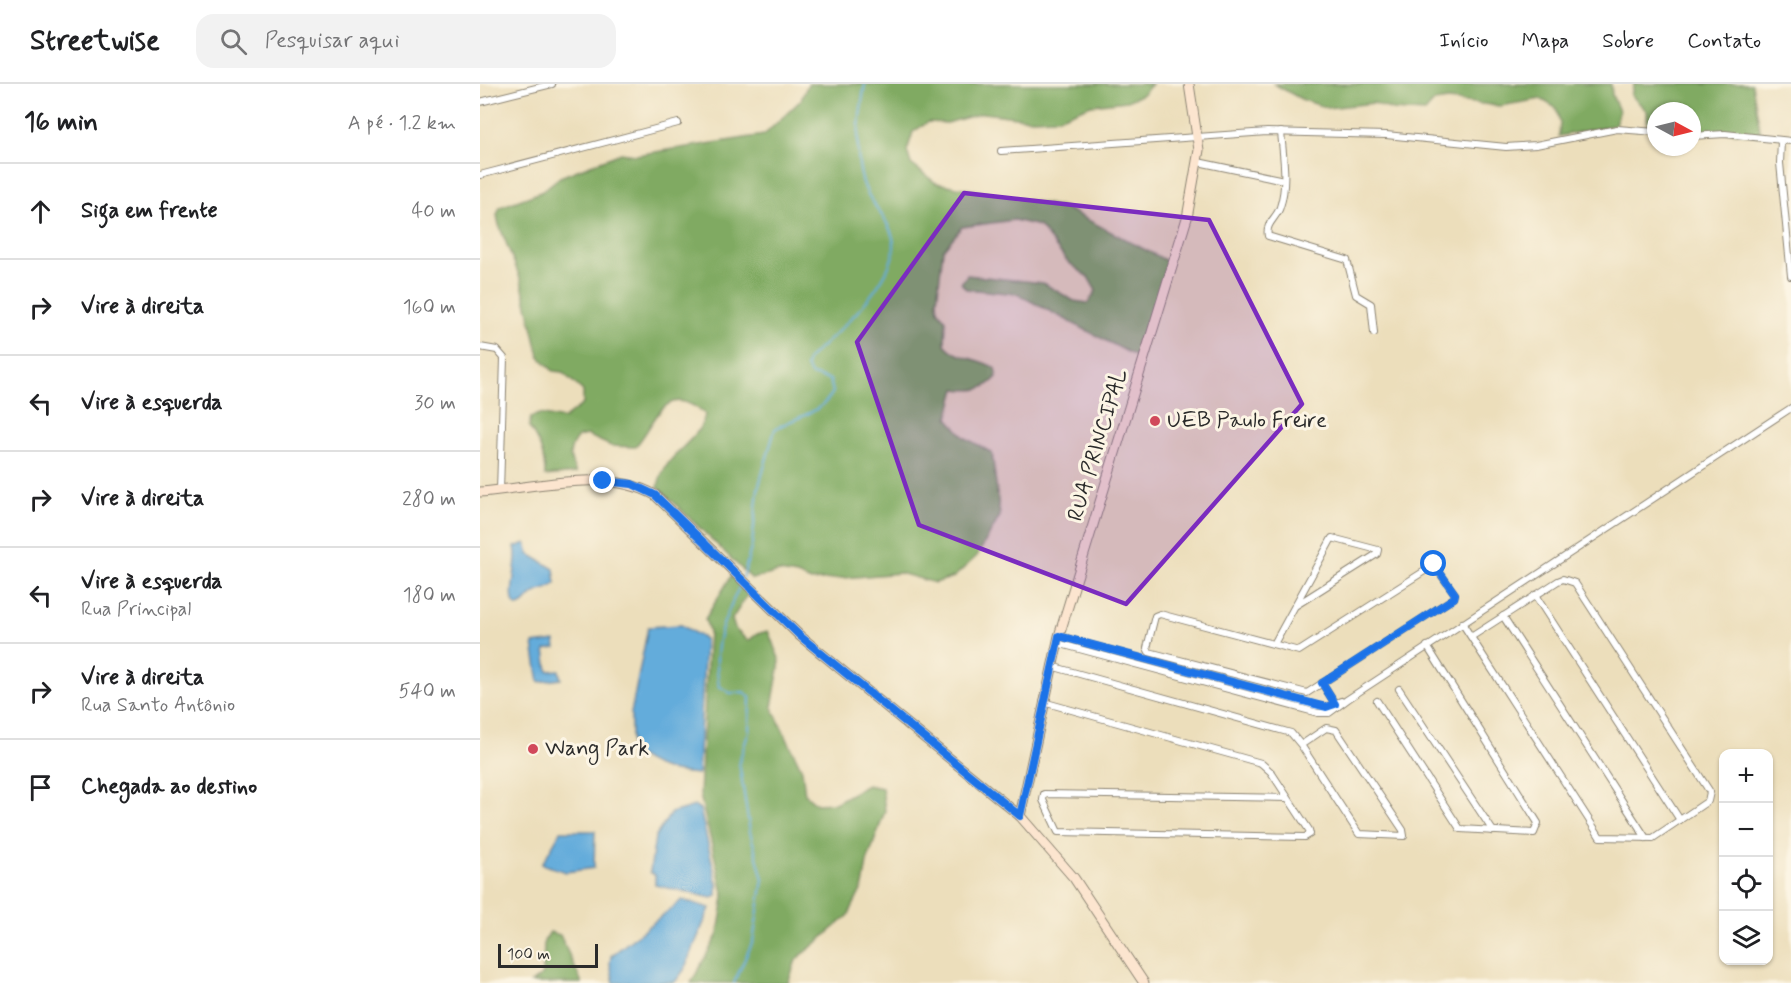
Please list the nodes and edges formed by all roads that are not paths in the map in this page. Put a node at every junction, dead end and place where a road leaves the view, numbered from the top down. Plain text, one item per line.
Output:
1 (552, 84) edge
2 (1190, 84) edge
3 (480, 102) edge
4 (678, 123) dead end
5 (1647, 131) edge
6 (1281, 132) junction
7 (1701, 135) edge
8 (1199, 137) junction
9 (1781, 141) junction
10 (1791, 141) edge
11 (1001, 151) dead end
12 (1198, 162) junction
13 (480, 175) edge
14 (1284, 180) junction
15 (1791, 276) edge
16 (1374, 333) dead end
17 (480, 347) edge
18 (1791, 408) edge
19 (500, 491) junction
20 (480, 492) edge
21 (1535, 595) junction
22 (1295, 606) junction
23 (1503, 616) junction
24 (1462, 623) junction
25 (1471, 637) junction
26 (1058, 640) junction
27 (1274, 644) junction
28 (1427, 646) junction
29 (1051, 666) junction
30 (1322, 683) junction
31 (1399, 689) dead end
32 (1377, 701) dead end
33 (1043, 702) junction
34 (1336, 706) junction
35 (1301, 744) junction
36 (1288, 798) junction
37 (1020, 816) junction
38 (1680, 820) junction
39 (1493, 831) junction
40 (1646, 838) junction
41 (1144, 983) edge

1 - 3 street
2 - 8 main road, RUA PRINCIPAL
4 - 13 street
5 - 6 street
6 - 8 street
6 - 14 street
7 - 9 street
8 - 11 street
8 - 12 main road, RUA PRINCIPAL
9 - 10 street
9 - 15 street
12 - 14 street
12 - 26 main road, RUA PRINCIPAL
14 - 16 street
17 - 19 street
18 - 24 street
19 - 20 main road
19 - 37 main road
21 - 23 street
21 - 38 street
21 - 38 street
22 - 22 street
22 - 27 street
23 - 25 street
23 - 40 street
24 - 25 street
24 - 28 street
25 - 40 street
26 - 29 main road, RUA PRINCIPAL
26 - 34 street
27 - 30 street
27 - 30 street
28 - 34 street
28 - 39 street
29 - 33 main road, RUA PRINCIPAL
29 - 35 street
30 - 34 street
31 - 39 street
32 - 39 street
33 - 36 street
33 - 37 main road, RUA PRINCIPAL
35 - 35 street
36 - 36 street
37 - 41 main road
38 - 40 street

